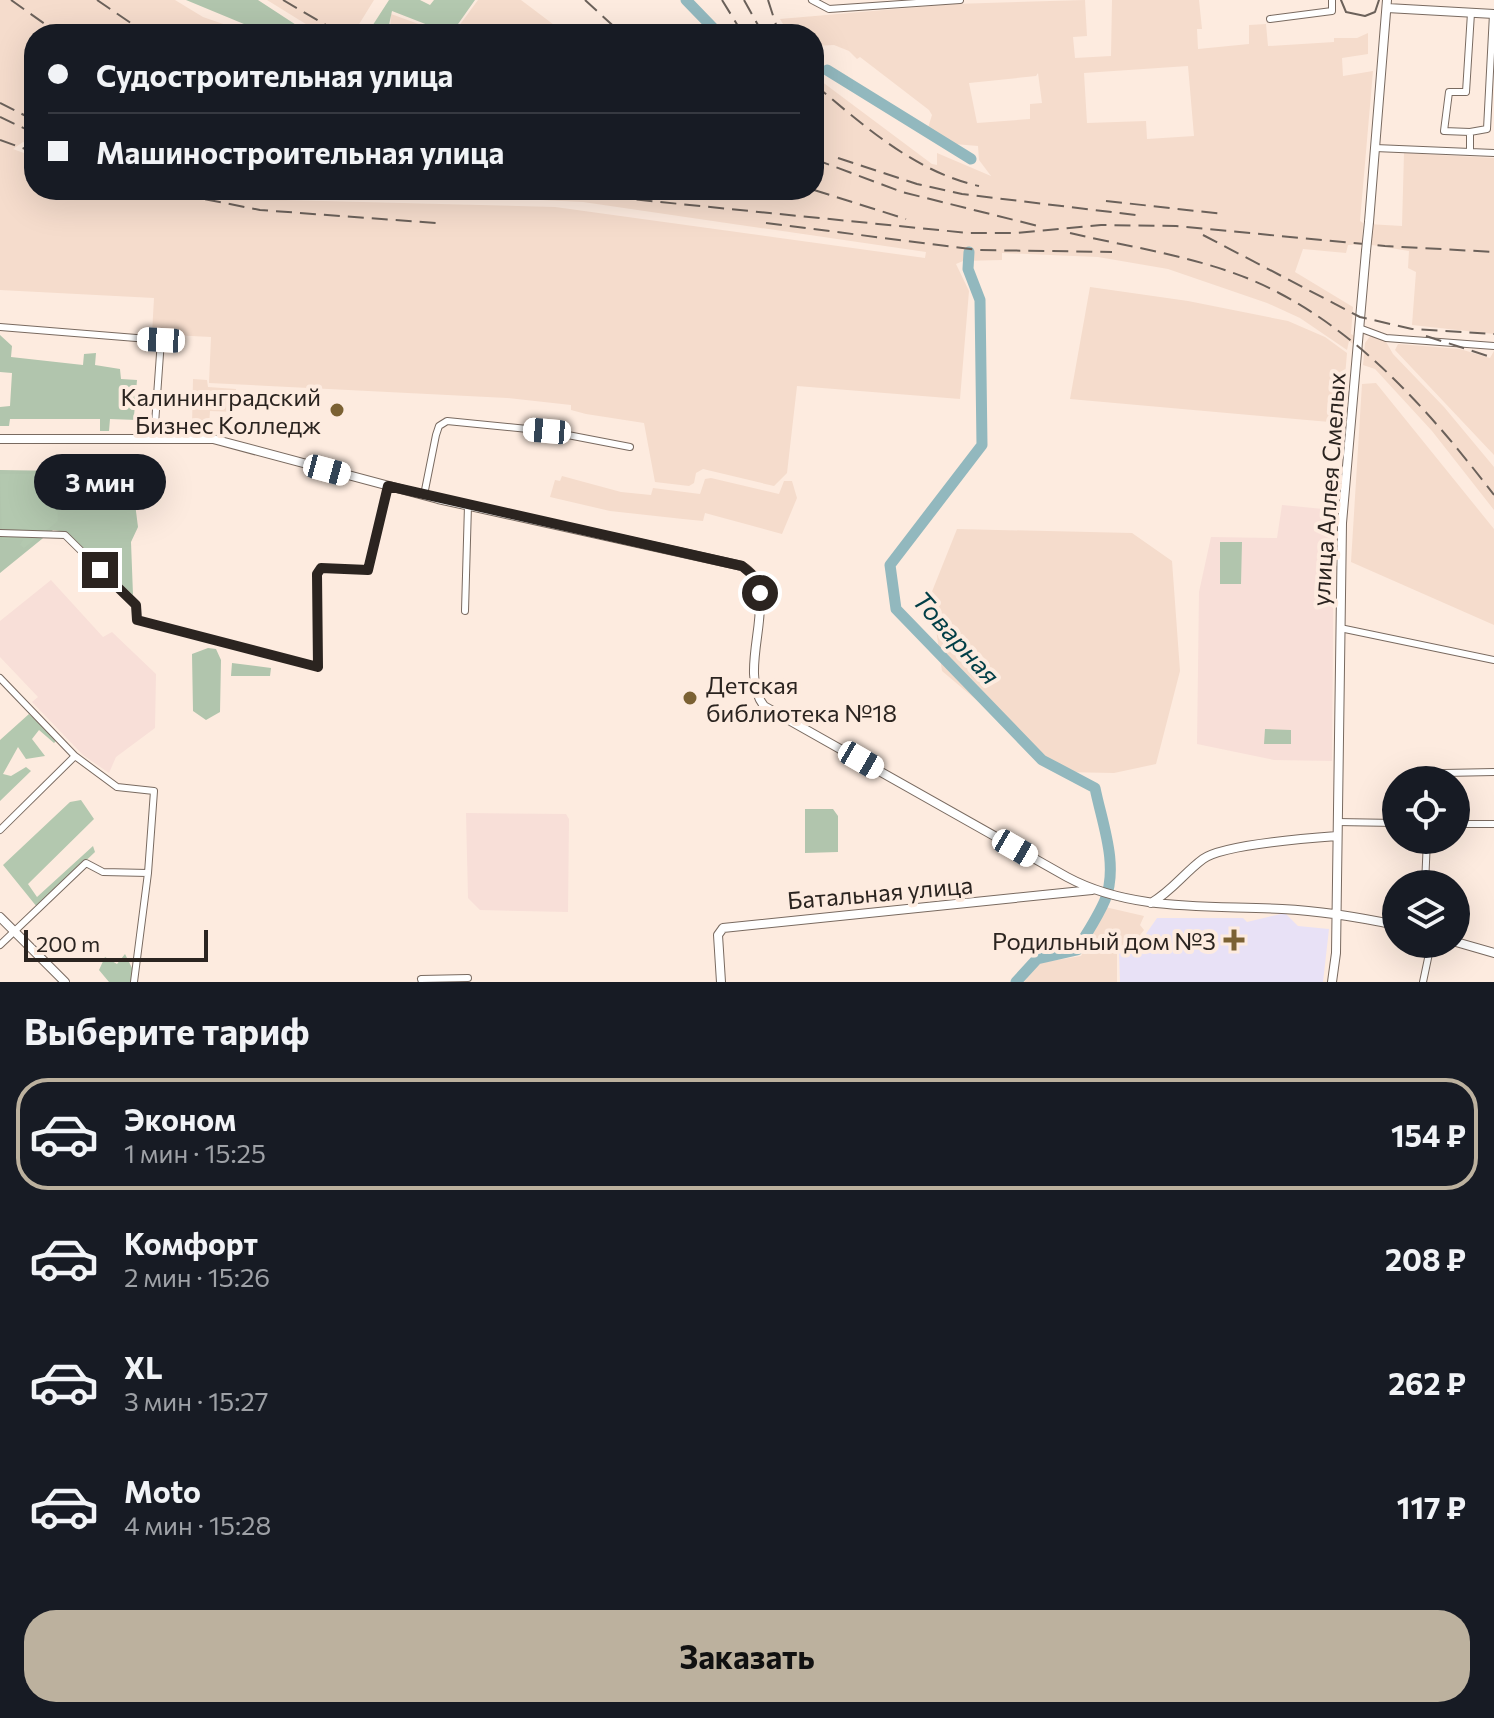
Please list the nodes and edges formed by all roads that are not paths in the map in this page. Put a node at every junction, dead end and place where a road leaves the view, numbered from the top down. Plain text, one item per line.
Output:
1 (812, 0) edge
2 (960, 0) edge
3 (1332, 0) edge
4 (1387, 4) edge
5 (1471, 13) junction
6 (1493, 14) edge
7 (1270, 19) dead end
8 (1470, 132) junction
9 (1375, 148) junction
10 (1470, 152) junction
11 (1494, 153) edge
12 (0, 327) edge
13 (1359, 328) junction
14 (1494, 346) edge
15 (154, 438) junction
16 (0, 439) edge
17 (630, 447) dead end
18 (392, 487) junction
19 (424, 495) junction
20 (468, 505) junction
21 (0, 533) edge
22 (465, 611) dead end
23 (1340, 628) junction
24 (1494, 660) edge
25 (0, 678) edge
26 (75, 756) junction
27 (1470, 772) edge
28 (1494, 772) edge
29 (1337, 822) junction
30 (1382, 823) edge
31 (1470, 824) edge
32 (1494, 824) edge
33 (0, 830) edge
34 (1337, 836) junction
35 (148, 873) junction
36 (1067, 877) junction
37 (1094, 891) junction
38 (1168, 894) junction
39 (1061, 895) junction
40 (1150, 903) junction
41 (1174, 904) junction
42 (1337, 916) junction
43 (0, 917) edge
44 (1382, 922) edge
45 (14, 932) junction
46 (0, 945) edge
47 (1470, 946) edge
48 (1494, 953) edge
49 (1428, 958) edge
50 (468, 978) dead end
51 (65, 982) edge
52 (134, 982) edge
53 (422, 982) edge
54 (721, 982) edge
55 (1332, 982) edge
56 (1423, 982) edge

1 - 2 street
3 - 7 street
4 - 5 main road
4 - 9 main road, улица Аллея Смелых
5 - 6 main road
5 - 8 street
6 - 8 street
8 - 10 street
9 - 10 street
9 - 13 main road, улица Аллея Смелых, bridge
10 - 11 street
12 - 15 street
13 - 14 street
13 - 23 main road, улица Аллея Смелых
15 - 16 main road
15 - 18 main road
17 - 19 street
18 - 19 main road
18 - 21 street
19 - 20 main road
20 - 22 street
20 - 36 main road
23 - 24 street
23 - 29 main road, улица Аллея Смелых
25 - 26 street
26 - 33 street
26 - 35 street
27 - 28 street
29 - 30 street
29 - 34 main road, улица Аллея Смелых
31 - 32 street
34 - 38 main road
34 - 42 main road, улица Аллея Смелых
35 - 45 street
35 - 52 street
36 - 37 main road
36 - 39 main road
37 - 39 main road, Батальная улица
37 - 40 main road
38 - 40 main road
38 - 41 main road
39 - 54 main road, Батальная улица
40 - 41 main road
41 - 42 main road
42 - 44 main road
42 - 55 main road, улица Аллея Смелых
43 - 45 main road
45 - 46 street
45 - 51 main road
47 - 48 main road
49 - 56 street
50 - 53 street

